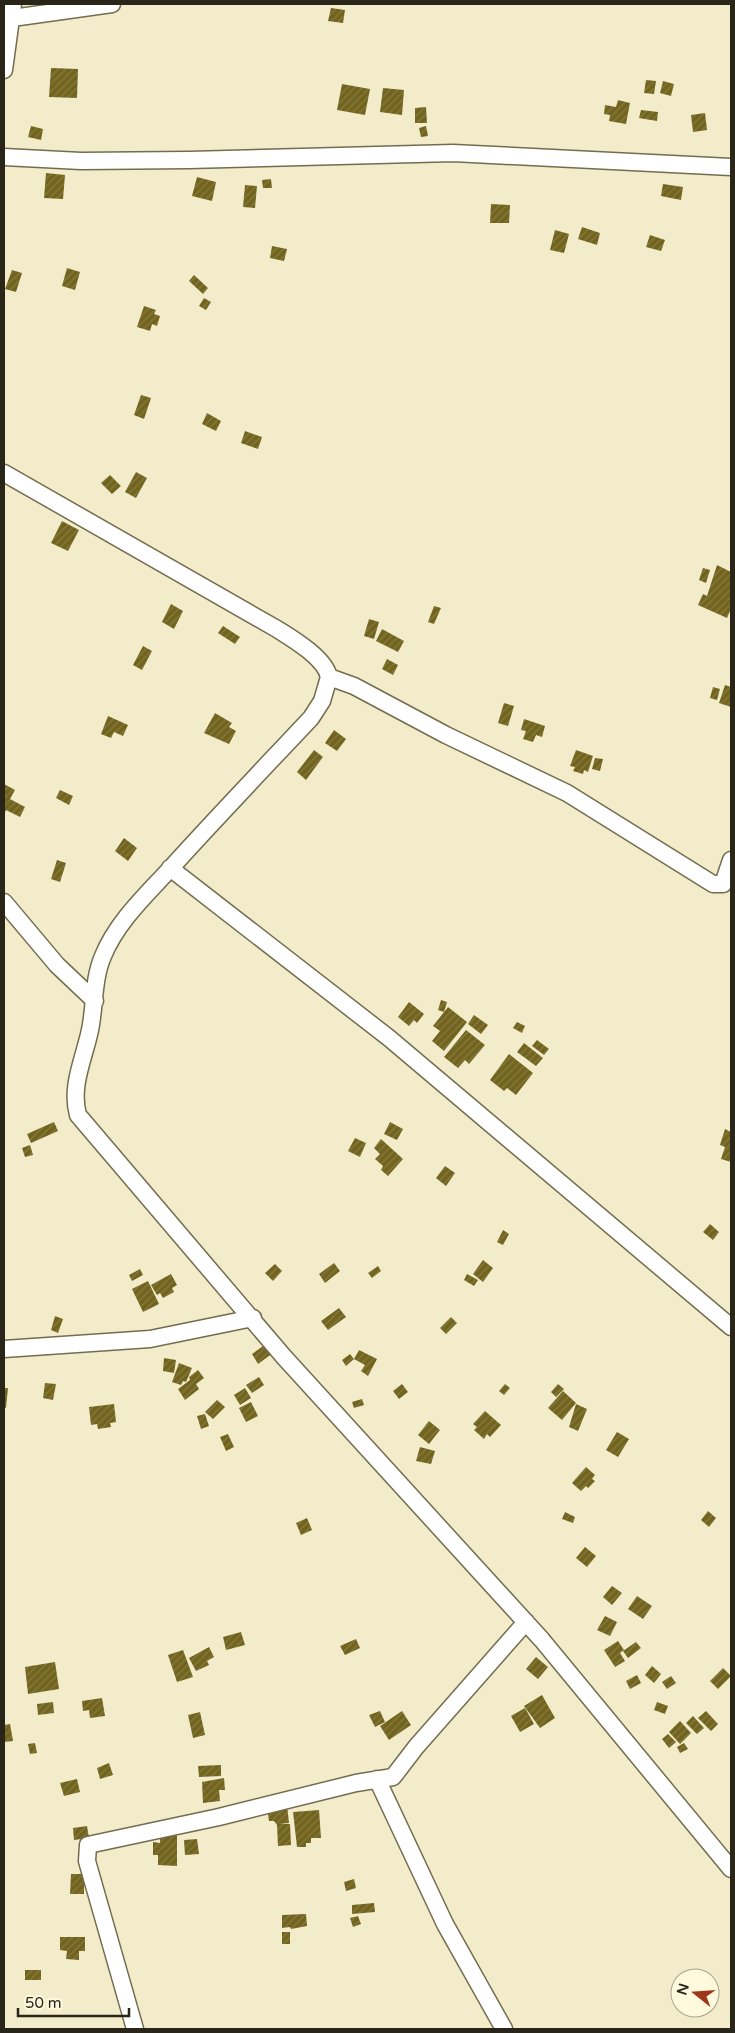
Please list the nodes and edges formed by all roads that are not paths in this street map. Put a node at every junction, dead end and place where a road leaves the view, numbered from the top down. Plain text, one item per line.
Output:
1 (112, 4) edge
2 (12, 11) edge
3 (4, 70) edge
4 (4, 157) edge
5 (731, 167) edge
6 (4, 473) edge
7 (329, 677) junction
8 (731, 860) edge
9 (170, 868) junction
10 (718, 885) junction
11 (731, 895) edge
12 (4, 902) edge
13 (95, 1001) junction
14 (253, 1318) junction
15 (731, 1327) edge
16 (4, 1350) edge
17 (526, 1622) junction
18 (377, 1779) junction
19 (731, 1869) edge
20 (135, 2029) edge
21 (504, 2029) edge

1 - 2 street
2 - 3 street
4 - 5 street
6 - 7 street
7 - 9 street
7 - 10 street
8 - 10 street
9 - 13 street
9 - 15 street
10 - 11 street
12 - 13 street
13 - 14 street
14 - 16 street
14 - 17 street
17 - 18 street
17 - 19 street
18 - 20 street
18 - 21 street

